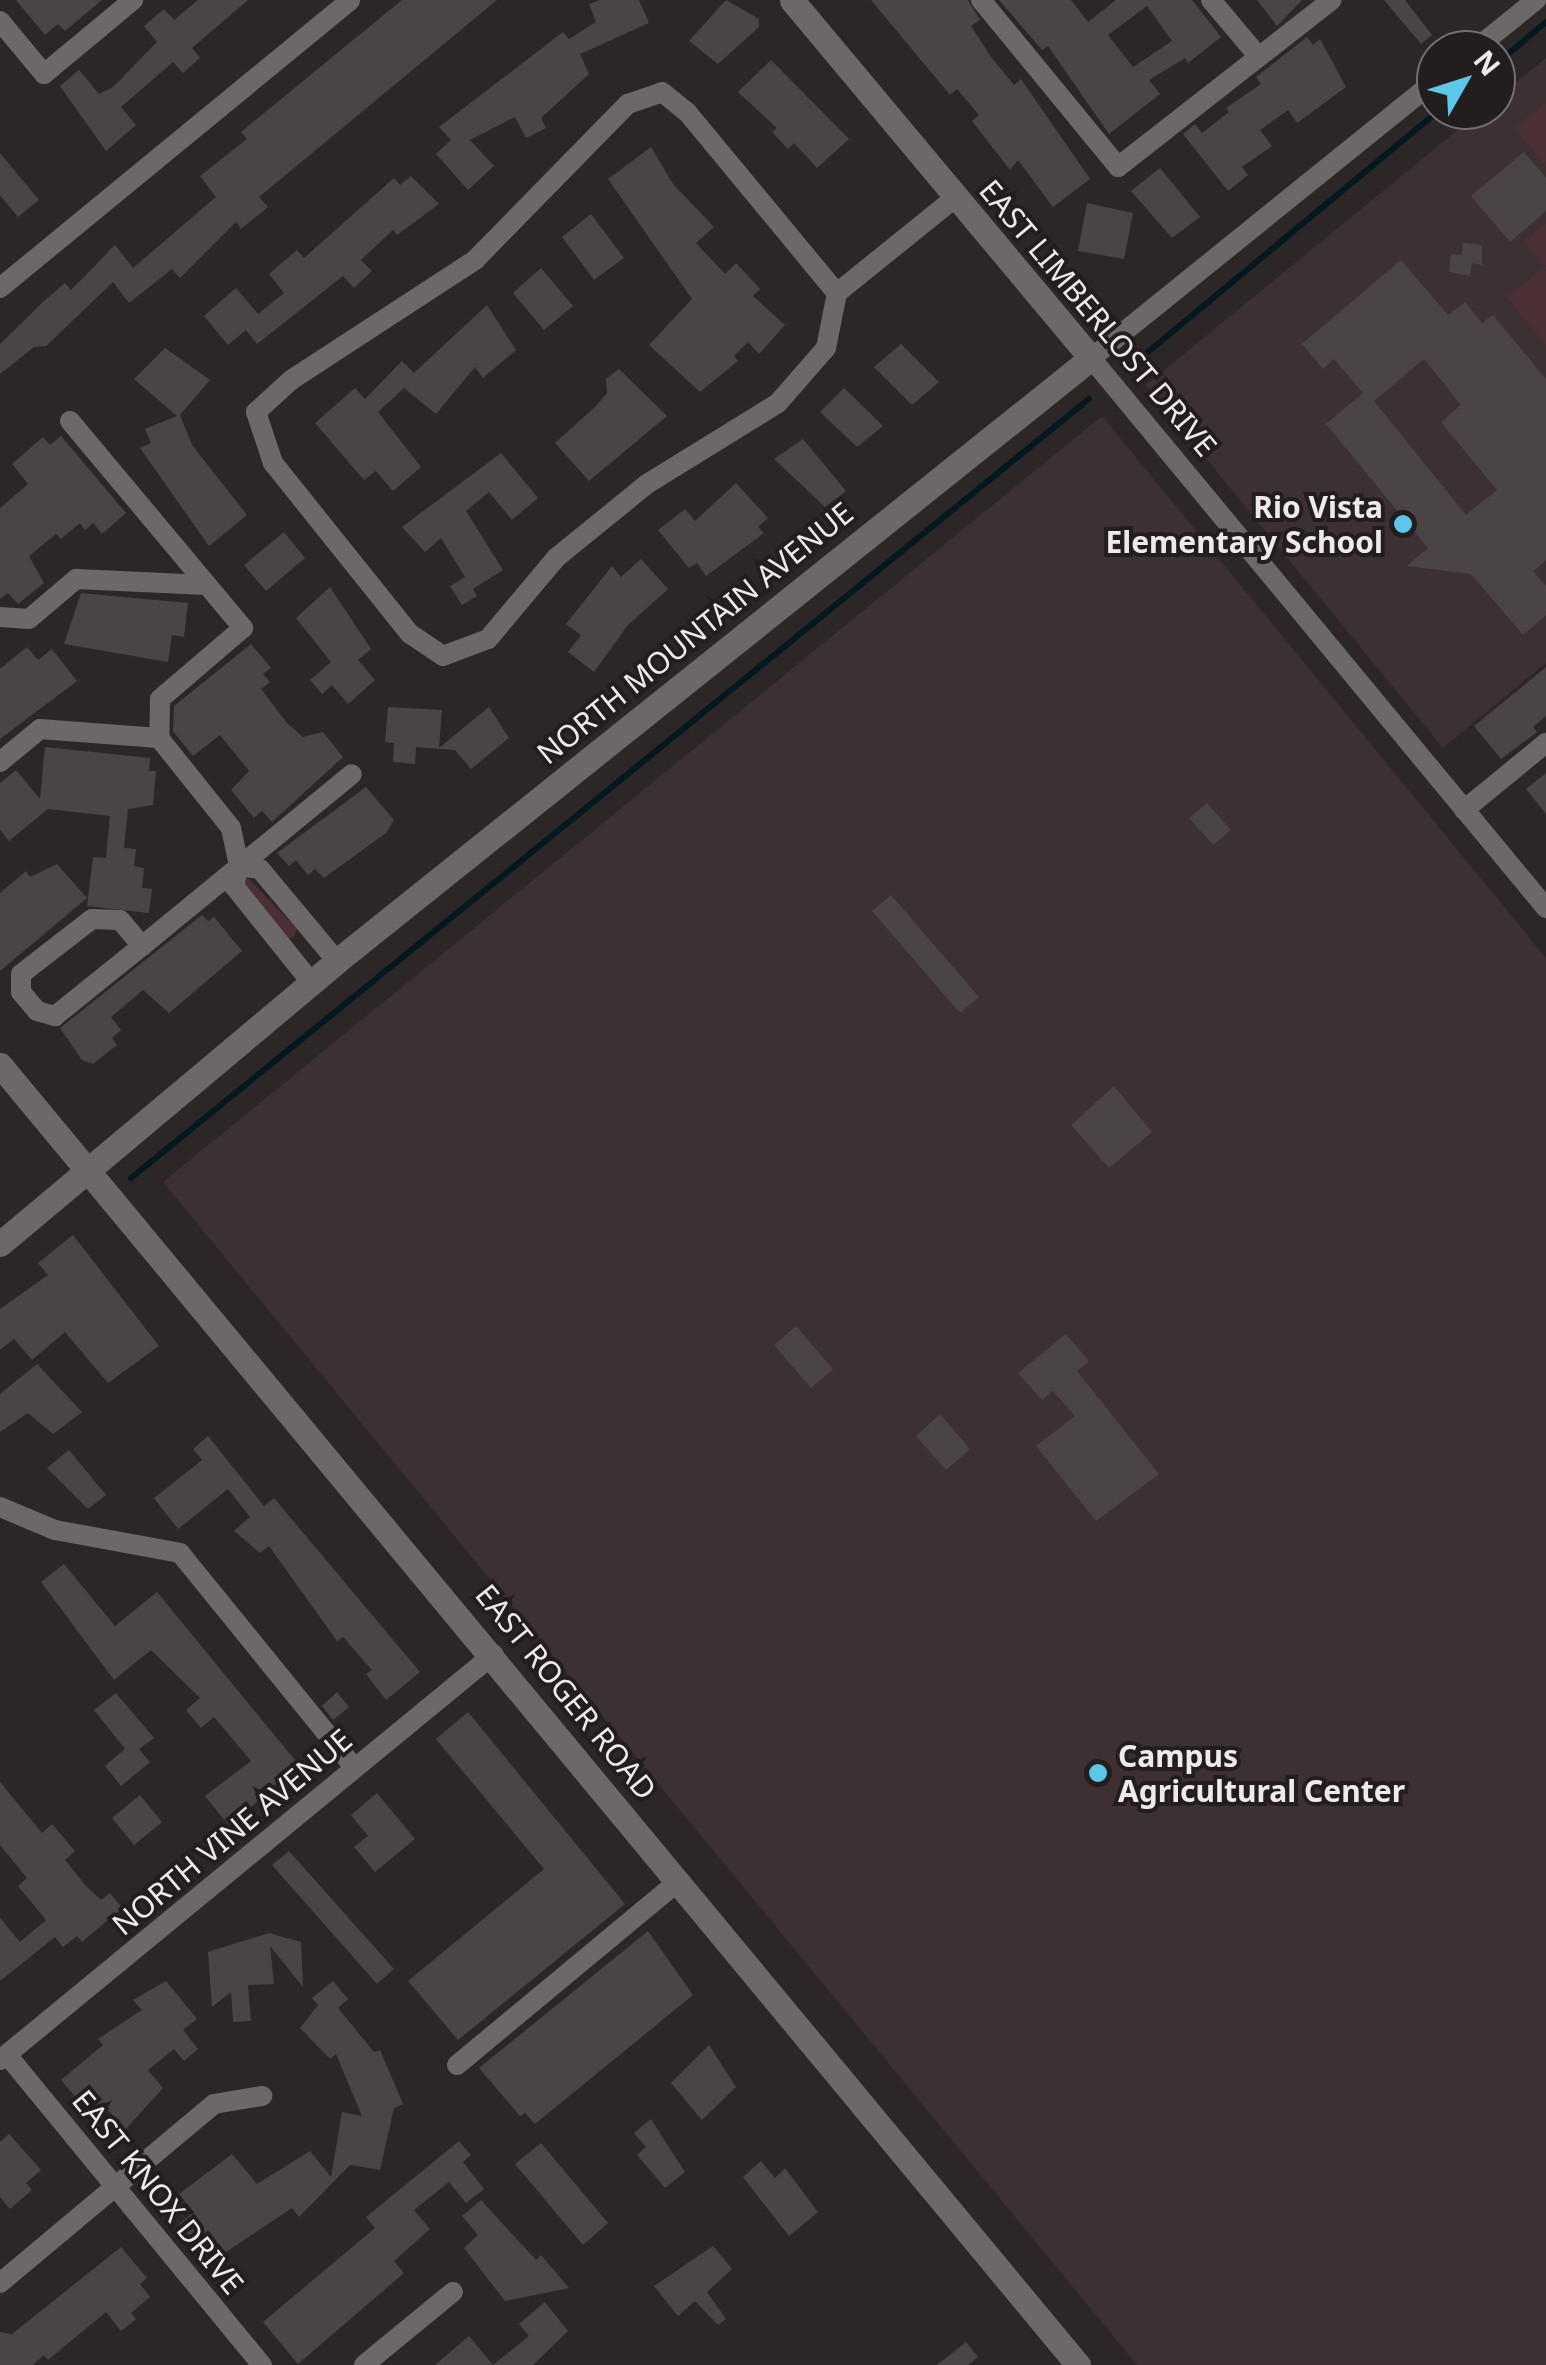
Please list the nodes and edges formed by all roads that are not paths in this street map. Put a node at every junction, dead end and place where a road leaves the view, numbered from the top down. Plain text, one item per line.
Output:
1 (133, 0) edge
2 (350, 0) edge
3 (792, 0) edge
4 (981, 0) edge
5 (1211, 0) edge
6 (1332, 0) edge
7 (1536, 0) edge
8 (0, 22) edge
9 (1499, 30) edge
10 (1258, 56) junction
11 (1416, 96) edge
12 (956, 197) junction
13 (0, 288) edge
14 (837, 293) junction
15 (1091, 358) junction
16 (70, 422) dead end
17 (207, 585) junction
18 (0, 617) edge
19 (159, 738) junction
20 (1546, 743) edge
21 (0, 762) edge
22 (352, 774) dead end
23 (1464, 810) junction
24 (239, 866) junction
25 (1546, 908) edge
26 (142, 946) junction
27 (336, 961) junction
28 (311, 982) junction
29 (0, 1065) edge
30 (87, 1171) junction
31 (0, 1244) edge
32 (0, 1507) edge
33 (494, 1654) junction
34 (354, 1768) junction
35 (679, 1881) junction
36 (4, 2058) edge
37 (457, 2064) dead end
38 (262, 2096) dead end
39 (116, 2188) junction
40 (0, 2283) edge
41 (453, 2292) dead end
42 (262, 2365) edge
43 (364, 2365) edge
44 (1078, 2365) edge

1 - 8 street
2 - 13 street
3 - 12 street, EAST LIMBERLOST DRIVE
4 - 10 street
5 - 10 street
6 - 10 street
7 - 9 street
11 - 15 street, NORTH MOUNTAIN AVENUE
12 - 14 street
12 - 15 street, EAST LIMBERLOST DRIVE
14 - 14 street
15 - 23 street, EAST LIMBERLOST DRIVE
15 - 27 street, NORTH MOUNTAIN AVENUE
16 - 17 street
17 - 18 street
17 - 19 street
19 - 21 street
19 - 24 street
20 - 23 street
22 - 24 street
23 - 25 street, EAST LIMBERLOST DRIVE
24 - 26 street
24 - 27 street
24 - 28 street
26 - 26 street
27 - 28 street, NORTH MOUNTAIN AVENUE
28 - 30 street, NORTH MOUNTAIN AVENUE
29 - 30 street, EAST ROGER ROAD
30 - 31 street, NORTH MOUNTAIN AVENUE
30 - 33 street, EAST ROGER ROAD
32 - 34 street
33 - 34 street, NORTH VINE AVENUE
33 - 35 street, EAST ROGER ROAD
34 - 36 street, NORTH VINE AVENUE
35 - 37 street
35 - 44 street, EAST ROGER ROAD
36 - 39 street, EAST KNOX DRIVE
38 - 39 street
39 - 40 street
39 - 42 street, EAST KNOX DRIVE
41 - 43 street

